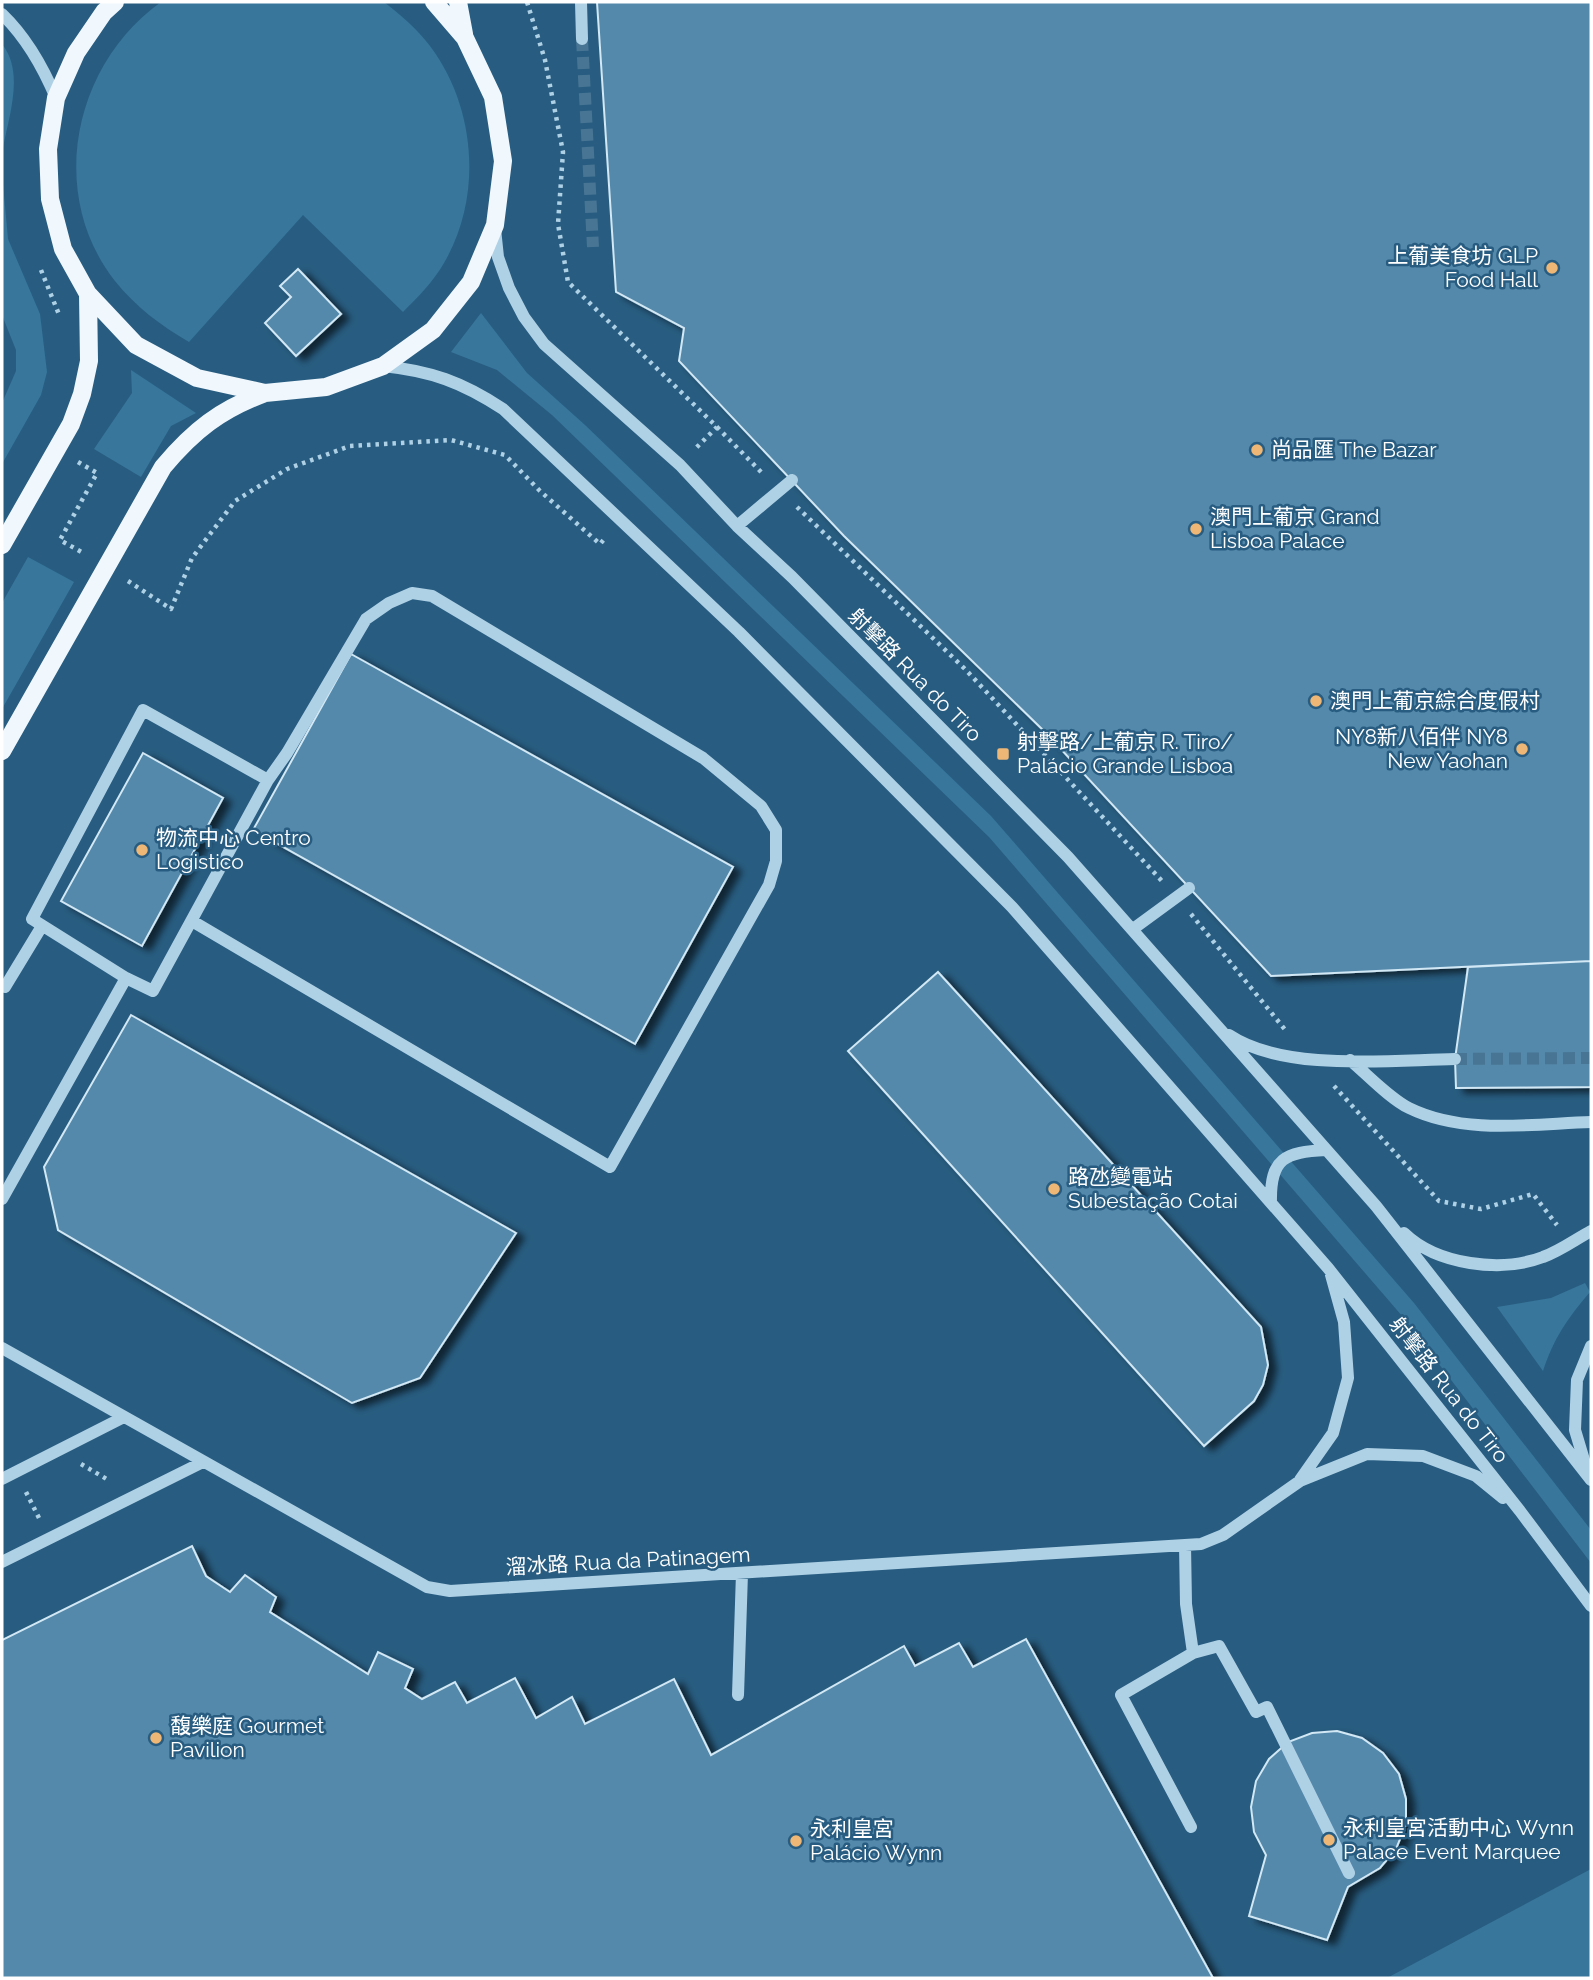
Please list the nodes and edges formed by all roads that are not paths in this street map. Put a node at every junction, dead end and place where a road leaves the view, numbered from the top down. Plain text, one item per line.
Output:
1 (115, 2) edge
2 (434, 2) edge
3 (458, 2) edge
4 (581, 2) edge
5 (2, 14) edge
6 (465, 38) junction
7 (582, 39) tunnel mouth
8 (56, 99) junction
9 (495, 225) junction
10 (88, 294) junction
11 (383, 366) junction
12 (265, 393) junction
13 (792, 480) dead end
14 (737, 526) junction
15 (2, 545) edge
16 (2, 751) edge
17 (268, 780) junction
18 (1189, 888) dead end
19 (192, 921) junction
20 (42, 926) junction
21 (1133, 929) junction
22 (126, 978) junction
23 (2, 985) edge
24 (1217, 1027) junction
25 (1455, 1059) tunnel mouth
26 (1350, 1060) junction
27 (1591, 1122) edge
28 (1326, 1150) junction
29 (2, 1198) edge
30 (1271, 1202) junction
31 (1376, 1206) junction
32 (1591, 1231) edge
33 (1328, 1268) junction
34 (1591, 1346) edge
35 (2, 1348) edge
36 (124, 1417) junction
37 (203, 1462) junction
38 (2, 1479) edge
39 (1590, 1479) edge
40 (1300, 1481) junction
41 (1520, 1511) junction
42 (1185, 1545) junction
43 (2, 1562) edge
44 (742, 1573) junction
45 (1591, 1606) edge
46 (1193, 1653) junction
47 (738, 1695) dead end
48 (1191, 1827) dead end
49 (1349, 1873) dead end

1 - 8 main road
2 - 6 main road
3 - 6 main road
4 - 7 street
5 - 8 street
6 - 9 main road
8 - 10 main road
9 - 11 main road
9 - 14 street, 射擊路 Rua do Tiro
10 - 12 main road
10 - 15 main road
11 - 12 main road
11 - 30 street, 射擊路 Rua do Tiro
12 - 16 main road
13 - 14 street
14 - 21 street, 射擊路 Rua do Tiro
17 - 19 street
17 - 19 street
17 - 20 street
18 - 21 street
19 - 22 street
20 - 22 street
20 - 23 street
21 - 24 street, 射擊路 Rua do Tiro
22 - 29 street
24 - 26 street
24 - 28 street, 射擊路 Rua do Tiro
25 - 26 street
26 - 27 street
28 - 30 street
28 - 31 street, 射擊路 Rua do Tiro
30 - 33 street, 射擊路 Rua do Tiro
31 - 32 street
31 - 39 street, 射擊路 Rua do Tiro
33 - 40 street, 溜冰路 Rua da Patinagem
33 - 41 street, 射擊路 Rua do Tiro
34 - 39 street
35 - 36 street, 溜冰路 Rua da Patinagem
36 - 37 street, 溜冰路 Rua da Patinagem
36 - 38 street
37 - 43 street
37 - 44 street, 溜冰路 Rua da Patinagem
40 - 41 street, 溜冰路 Rua da Patinagem
40 - 42 street, 溜冰路 Rua da Patinagem
41 - 45 street, 射擊路 Rua do Tiro
42 - 44 street, 溜冰路 Rua da Patinagem
42 - 46 street
44 - 47 street
46 - 48 street
46 - 49 street

